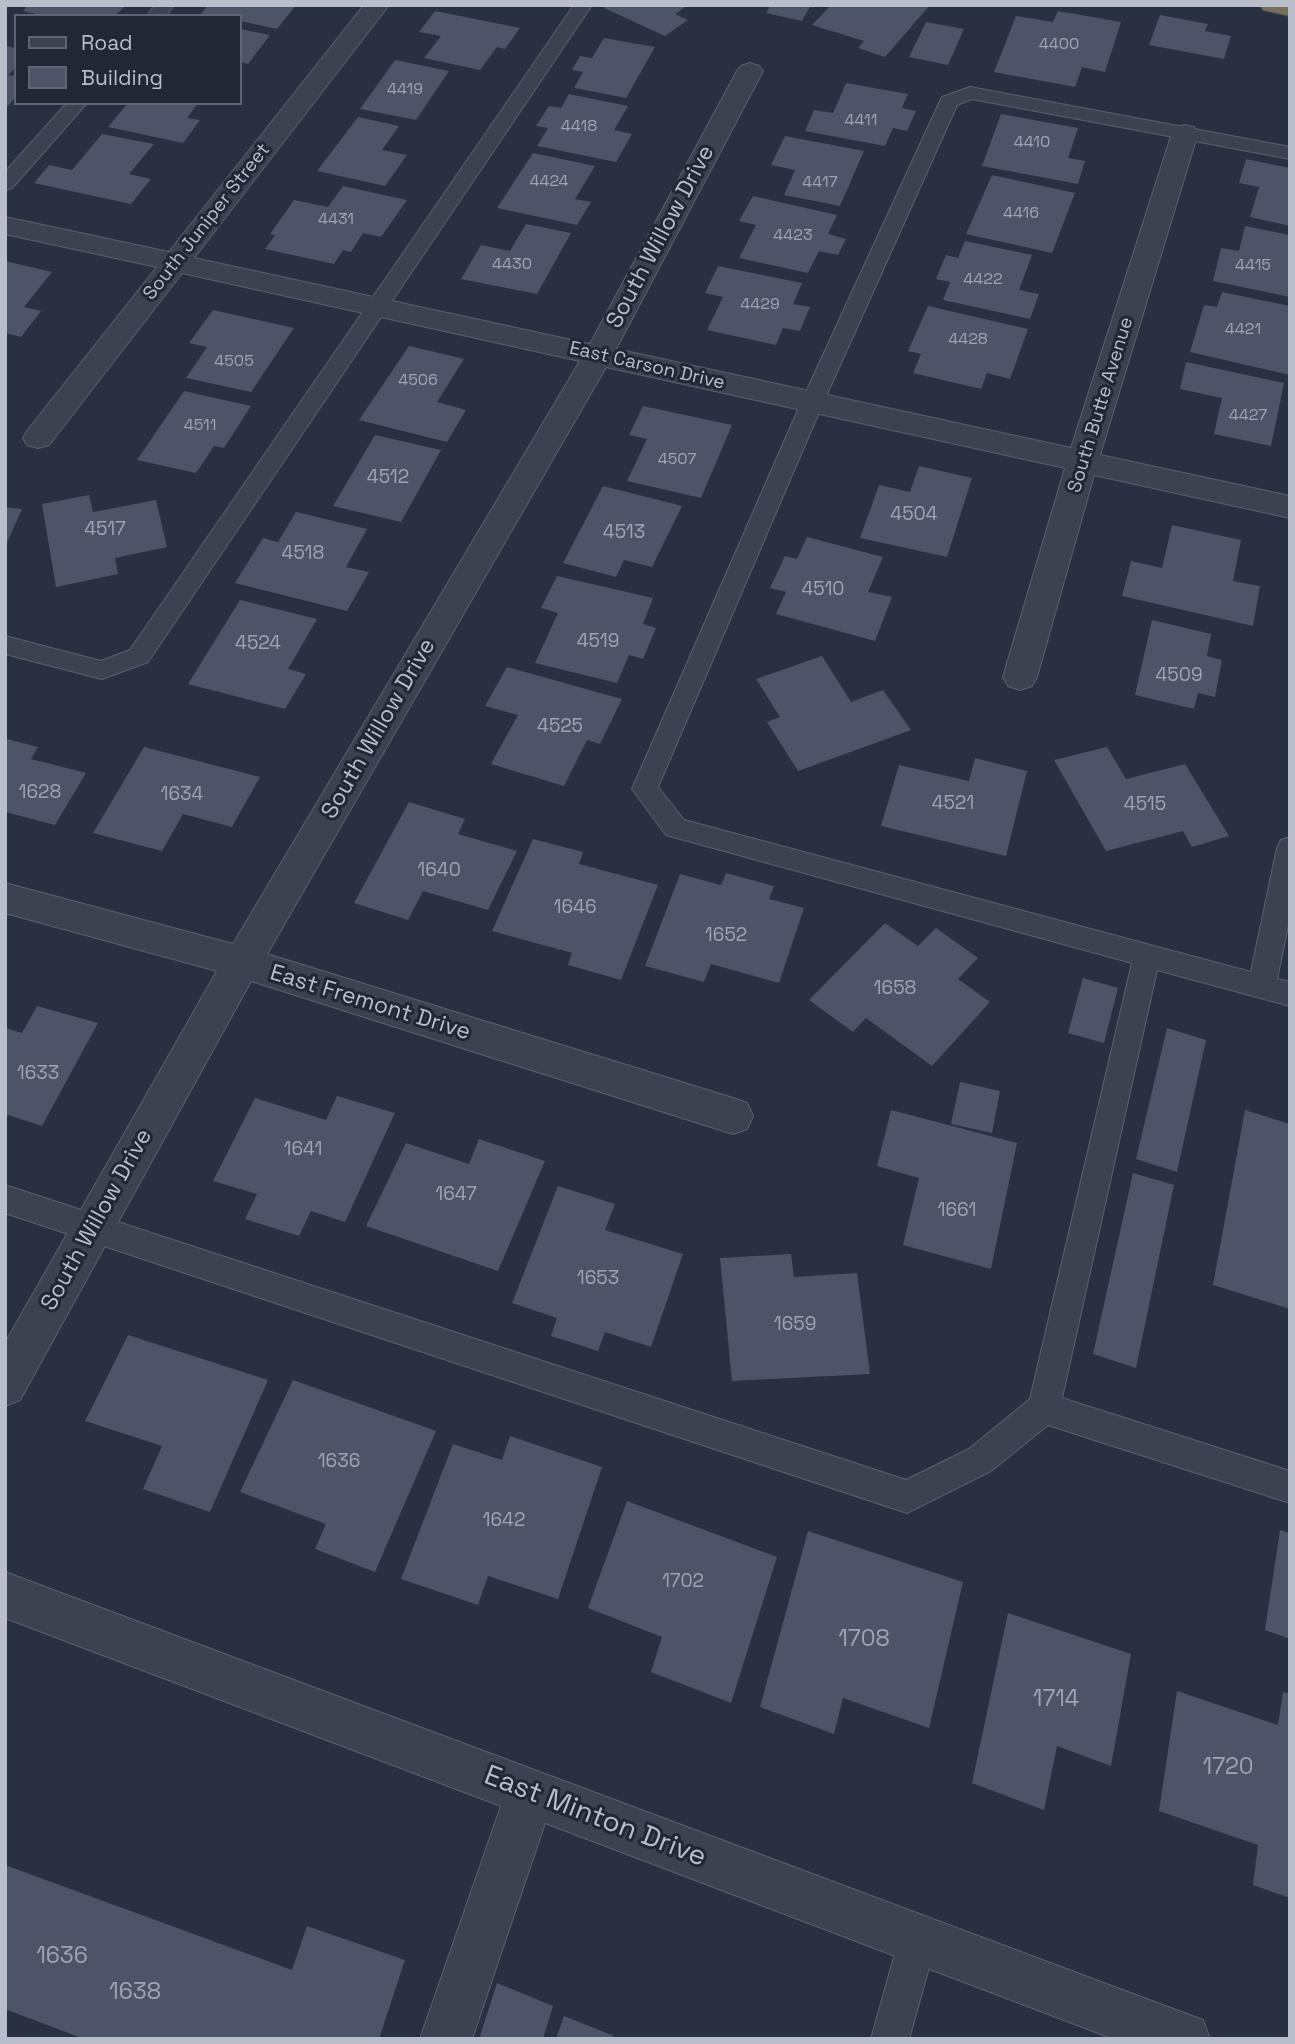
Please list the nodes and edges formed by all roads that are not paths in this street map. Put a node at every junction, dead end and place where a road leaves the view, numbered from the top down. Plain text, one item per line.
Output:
1 (377, 5) edge
2 (583, 5) edge
3 (1272, 5) edge
4 (1290, 9) edge
5 (750, 71) dead end
6 (76, 105) edge
7 (1185, 134) junction
8 (1290, 153) edge
9 (5, 184) edge
10 (5, 225) edge
11 (176, 263) junction
12 (379, 307) junction
13 (598, 355) junction
14 (812, 403) junction
15 (37, 438) dead end
16 (1082, 462) junction
17 (1290, 507) edge
18 (5, 645) edge
19 (1020, 677) dead end
20 (1290, 848) edge
21 (5, 898) edge
22 (1147, 955) junction
23 (242, 962) junction
24 (1262, 986) junction
25 (1290, 994) edge
26 (733, 1116) dead end
27 (5, 1199) edge
28 (92, 1228) junction
29 (5, 1385) edge
30 (1044, 1408) junction
31 (1290, 1488) edge
32 (5, 1595) edge
33 (530, 1793) junction
34 (918, 1938) junction
35 (446, 2039) edge
36 (890, 2039) edge
37 (1184, 2039) edge

1 - 11 street, South Juniper Street
2 - 12 lane
3 - 4 highway
5 - 13 street, South Willow Drive
6 - 9 lane
7 - 8 lane
7 - 14 lane
7 - 16 street, South Butte Avenue
10 - 11 street, East Carson Drive
11 - 12 street, East Carson Drive
11 - 15 street, South Juniper Street
12 - 13 street, East Carson Drive
12 - 18 lane
13 - 14 street, East Carson Drive
13 - 23 street, South Willow Drive
14 - 16 street, East Carson Drive
14 - 22 lane
16 - 17 street, East Carson Drive
16 - 19 street, South Butte Avenue
20 - 24 lane
21 - 23 street, East Fremont Drive
22 - 24 lane
22 - 30 lane
23 - 26 street, East Fremont Drive
23 - 28 street, South Willow Drive
24 - 25 lane
27 - 28 lane
28 - 29 street, South Willow Drive
28 - 30 lane
30 - 31 lane
32 - 33 street, East Minton Drive
33 - 34 street, East Minton Drive
33 - 35 street
34 - 36 lane
34 - 37 street, East Minton Drive

